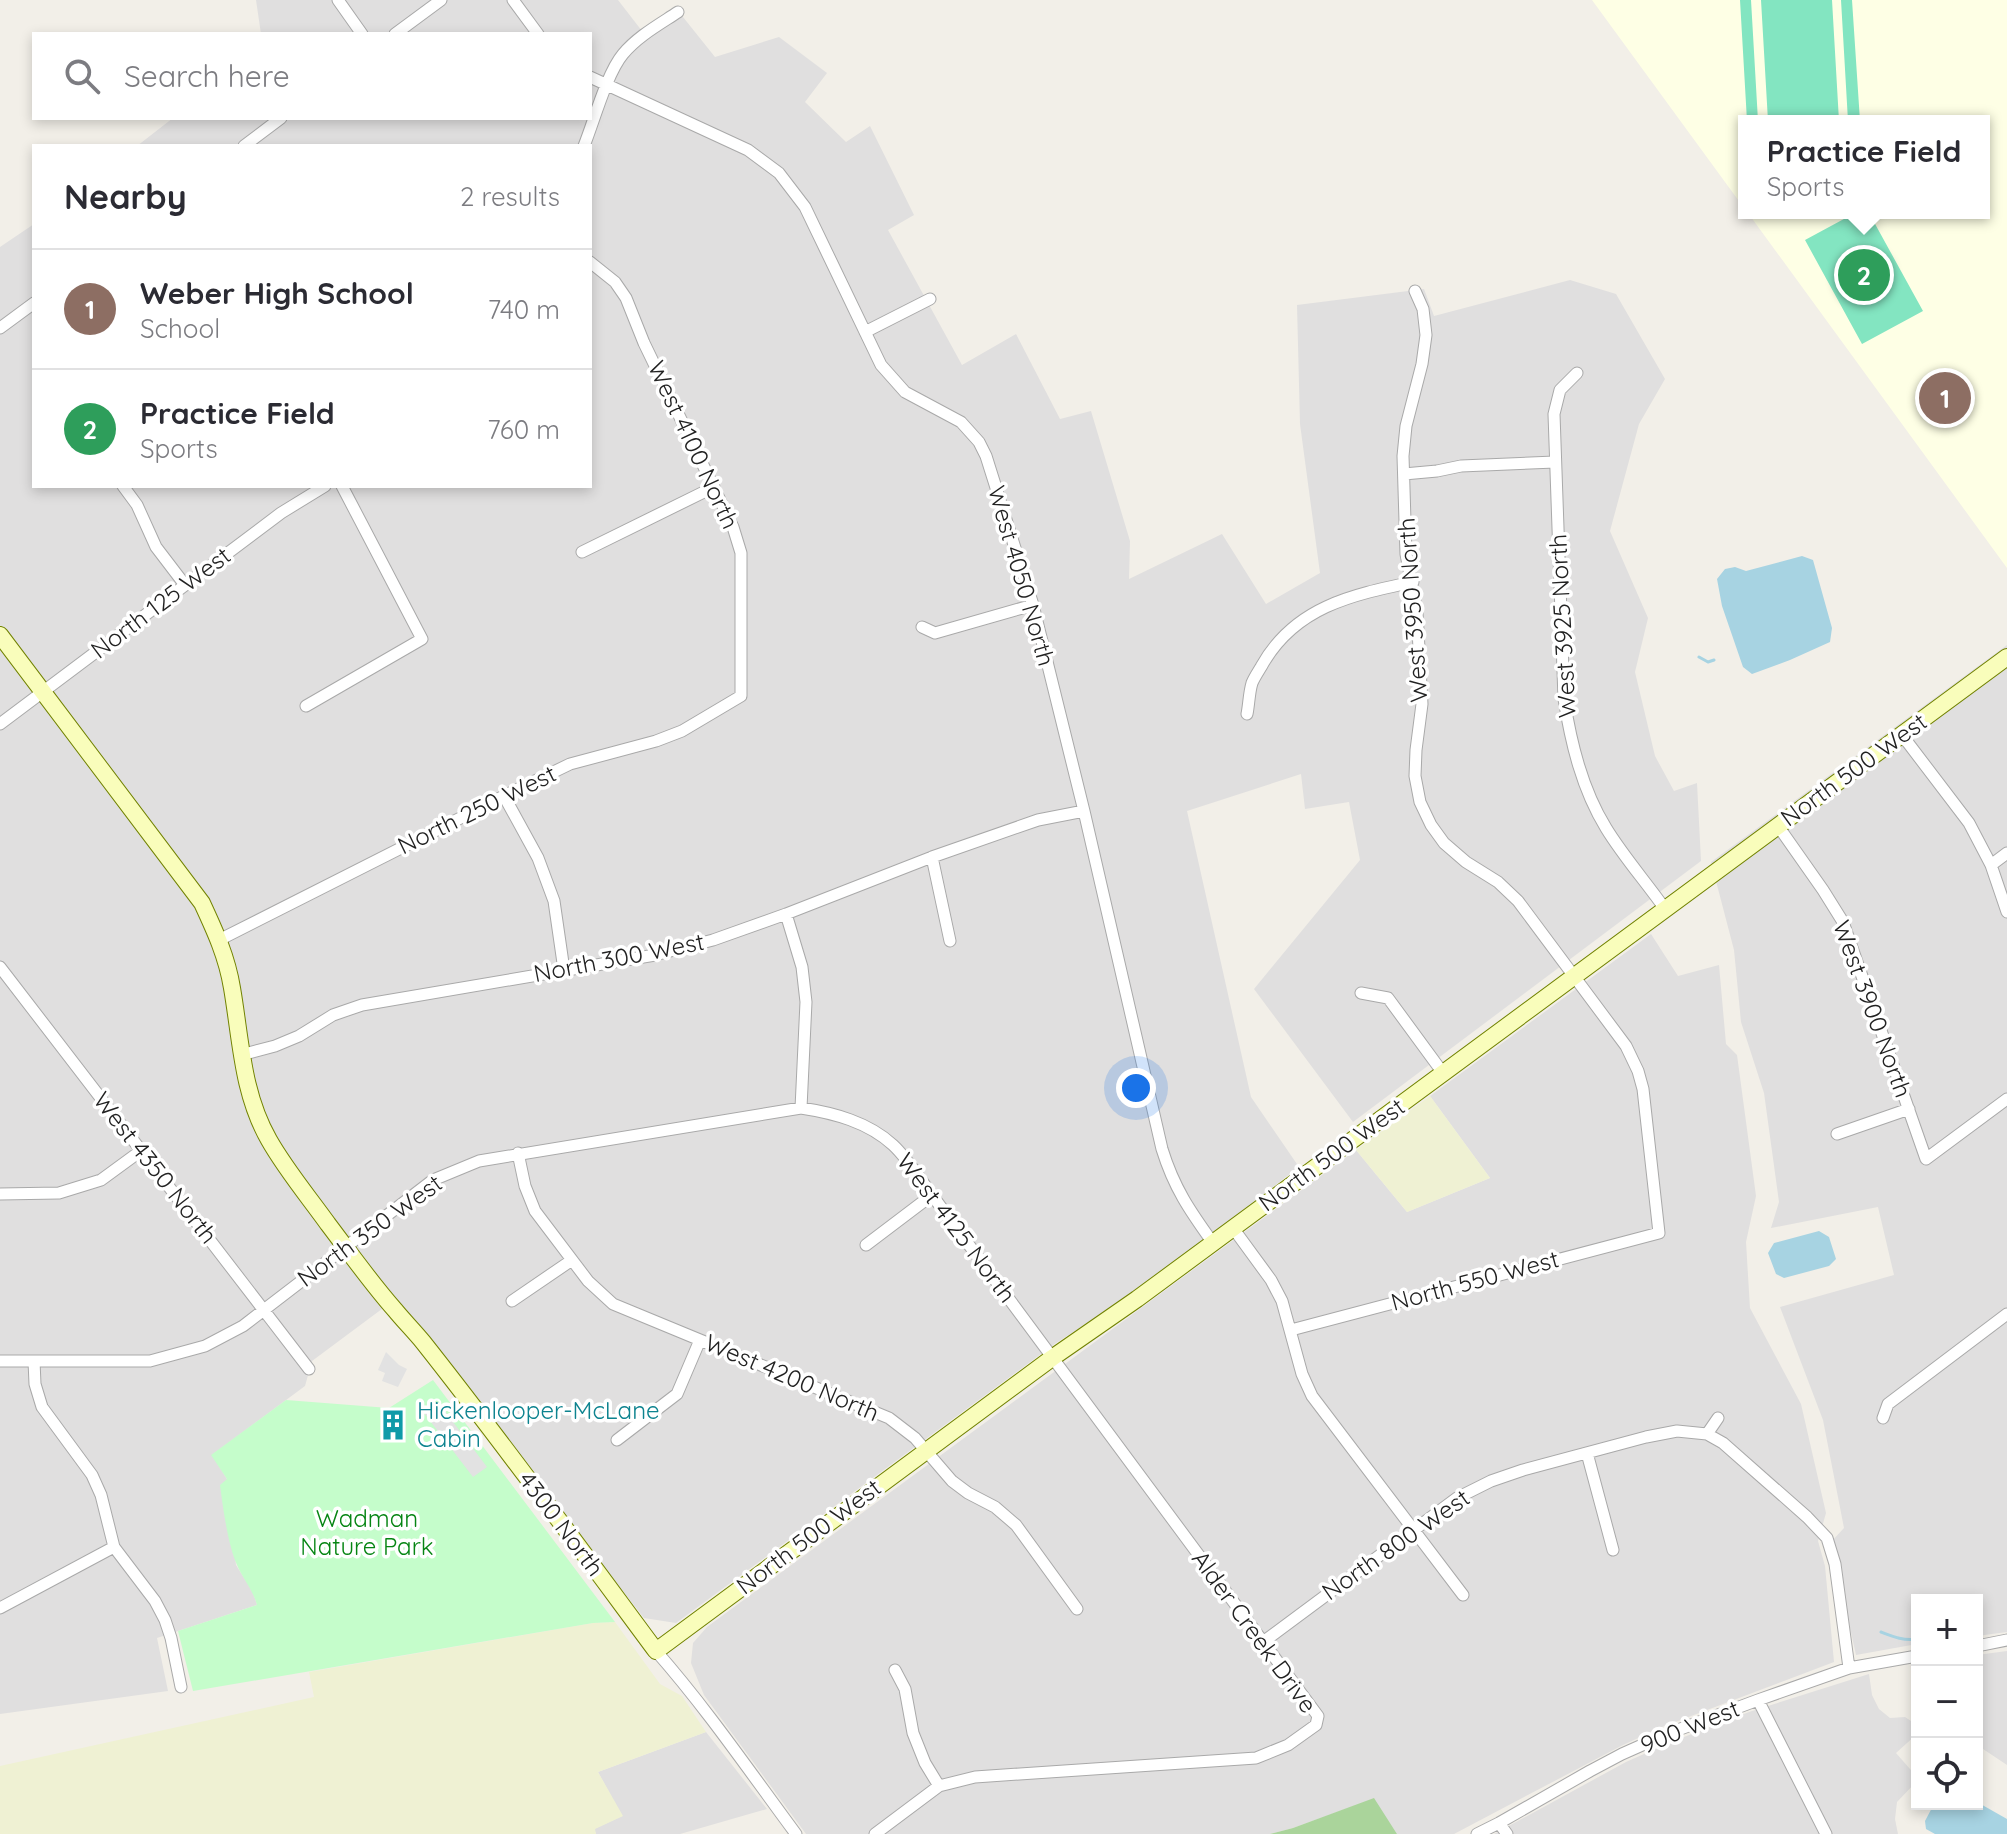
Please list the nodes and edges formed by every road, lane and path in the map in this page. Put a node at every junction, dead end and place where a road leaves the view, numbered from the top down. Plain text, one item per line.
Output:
1 (338, 0) edge
2 (441, 0) edge
3 (513, 0) edge
4 (678, 12) dead end
5 (361, 32) edge
6 (398, 32) edge
7 (537, 32) edge
8 (592, 78) edge
9 (607, 85) junction
10 (278, 120) edge
11 (247, 144) edge
12 (585, 144) edge
13 (592, 264) edge
14 (1415, 291) dead end
15 (930, 299) dead end
16 (32, 304) edge
17 (0, 328) edge
18 (865, 332) junction
19 (1577, 373) dead end
20 (1555, 462) junction
21 (1404, 474) junction
22 (714, 487) junction
23 (124, 488) edge
24 (321, 488) edge
25 (343, 488) edge
26 (582, 552) dead end
27 (1413, 582) junction
28 (185, 585) junction
29 (1033, 605) junction
30 (922, 627) dead end
31 (0, 635) edge
32 (2007, 657) edge
33 (43, 691) junction
34 (741, 696) joint
35 (306, 706) dead end
36 (1247, 714) dead end
37 (0, 724) edge
38 (1902, 735) junction
39 (504, 796) junction
40 (1084, 811) junction
41 (1778, 826) junction
42 (2007, 853) edge
43 (932, 857) junction
44 (1991, 865) junction
45 (1665, 909) junction
46 (2007, 912) edge
47 (786, 914) junction
48 (219, 940) junction
49 (950, 941) dead end
50 (0, 967) edge
51 (564, 970) junction
52 (1575, 976) junction
53 (5, 984) edge
54 (1361, 993) dead end
55 (241, 1055) junction
56 (1443, 1073) junction
57 (2007, 1099) edge
58 (801, 1108) junction
59 (1909, 1109) junction
60 (1837, 1134) dead end
61 (142, 1150) junction
62 (518, 1153) junction
63 (0, 1194) edge
64 (932, 1195) junction
65 (1233, 1228) junction
66 (1659, 1233) joint
67 (1213, 1243) junction
68 (866, 1245) dead end
69 (345, 1247) junction
70 (572, 1260) junction
71 (512, 1301) dead end
72 (264, 1309) junction
73 (2007, 1314) edge
74 (1291, 1330) junction
75 (700, 1340) junction
76 (1052, 1358) junction
77 (0, 1361) edge
78 (34, 1361) junction
79 (309, 1369) dead end
80 (1718, 1418) dead end
81 (1883, 1418) dead end
82 (1707, 1434) junction
83 (617, 1440) dead end
84 (927, 1450) junction
85 (1587, 1453) junction
86 (1413, 1530) junction
87 (114, 1547) junction
88 (1613, 1550) dead end
89 (1463, 1595) dead end
90 (0, 1608) edge
91 (1077, 1609) dead end
92 (2007, 1640) edge
93 (1263, 1642) junction
94 (1983, 1645) edge
95 (656, 1651) junction
96 (1911, 1657) edge
97 (1849, 1668) junction
98 (895, 1670) dead end
99 (181, 1687) dead end
100 (1758, 1700) junction
101 (939, 1786) junction
102 (1499, 1823) junction
103 (796, 1834) edge
104 (875, 1834) edge
105 (1477, 1834) edge
106 (1507, 1834) edge
107 (1826, 1834) edge

1 - 5 street
2 - 6 street
3 - 7 street
4 - 9 street
8 - 9 street, West 4050 North
9 - 12 street
9 - 18 street, West 4050 North
10 - 11 street
13 - 22 street, West 4100 North
14 - 21 street, West 3950 North
15 - 18 street
16 - 17 street
18 - 29 street, West 4050 North
19 - 20 street, West 3925 North
20 - 21 street
20 - 45 street, West 3925 North
21 - 27 street, West 3950 North
22 - 26 street
22 - 34 street, West 4100 North
23 - 28 street
24 - 28 street, North 125 West
25 - 35 street
27 - 36 street
27 - 52 street, West 3950 North
28 - 33 street, North 125 West
29 - 30 street
29 - 40 street, West 4050 North
31 - 33 street, 4300 North
32 - 38 street, North 500 West
33 - 37 street, North 125 West
33 - 48 street, 4300 North
34 - 39 street, North 250 West
38 - 41 street, North 500 West
38 - 44 street
39 - 48 street, North 250 West
39 - 51 street
40 - 43 street, North 300 West
40 - 67 street, West 4050 North
41 - 45 street, North 500 West
41 - 59 street, West 3900 North
42 - 44 street
43 - 47 street, North 300 West
43 - 49 street
44 - 46 street
45 - 52 street, North 500 West
47 - 51 street, North 300 West
47 - 58 street
48 - 55 street, 4300 North
50 - 53 street, West 4350 North
51 - 55 street, North 300 West
52 - 56 street, North 500 West
52 - 66 street, West 3950 North
53 - 61 street, West 4350 North
54 - 56 street
55 - 69 street, 4300 North
56 - 65 street, North 500 West
57 - 59 street, West 3900 North
58 - 62 street, North 350 West
58 - 64 street, West 4125 North
59 - 60 street
61 - 63 street
61 - 72 street, West 4350 North
62 - 69 street, North 350 West
62 - 70 street, West 4200 North
64 - 68 street
64 - 76 street, West 4125 North
65 - 67 street, North 500 West
65 - 74 street
66 - 74 street, North 550 West
67 - 76 street, North 500 West
69 - 72 street, North 350 West
69 - 95 street, 4300 North
70 - 71 street
70 - 75 street, West 4200 North
72 - 78 street, North 350 West
72 - 79 street, West 4350 North
73 - 81 street
74 - 86 street
75 - 83 street
75 - 84 street, West 4200 North
76 - 84 street, North 500 West
76 - 93 street, Alder Creek Drive
77 - 78 street, North 350 West
78 - 87 street
80 - 82 street
82 - 85 street, North 800 West
82 - 97 street
84 - 91 street, West 4200 North
84 - 95 street, North 500 West
85 - 86 street, North 800 West
85 - 88 street
86 - 89 street
86 - 93 street, North 800 West
87 - 90 street
87 - 99 street
92 - 94 street
93 - 101 street, Alder Creek Drive
95 - 103 street
96 - 97 street, 900 West
97 - 100 street, 900 West
98 - 101 street
100 - 102 street, 900 West
100 - 107 street
101 - 104 street, Alder Creek Drive
102 - 105 street, 900 West
102 - 106 street

